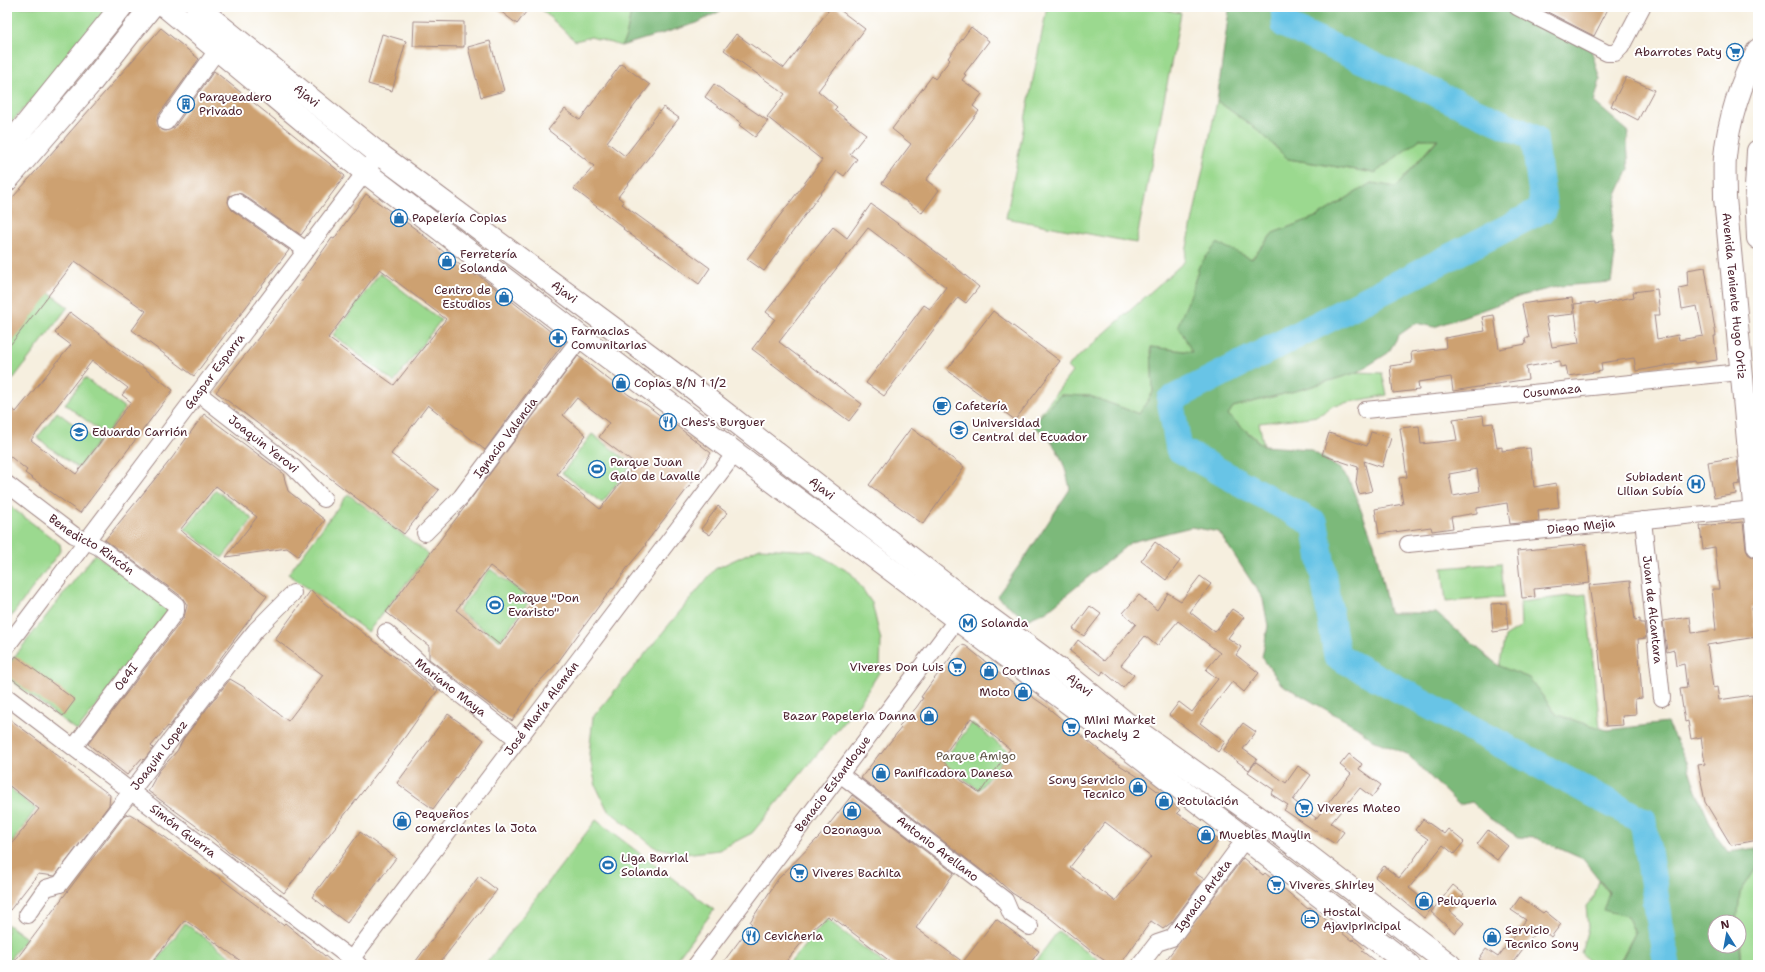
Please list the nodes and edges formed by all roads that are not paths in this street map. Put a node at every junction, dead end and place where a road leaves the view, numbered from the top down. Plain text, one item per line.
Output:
1 (121, 7) edge
2 (151, 7) edge
3 (166, 7) edge
4 (197, 7) edge
5 (1517, 7) edge
6 (1642, 7) edge
7 (218, 49) junction
8 (1758, 50) edge
9 (166, 122) dead end
10 (7, 148) edge
11 (1758, 151) edge
12 (379, 154) junction
13 (365, 172) junction
14 (7, 180) edge
15 (237, 202) dead end
16 (1758, 238) edge
17 (306, 250) junction
18 (581, 337) junction
19 (1740, 372) junction
20 (198, 393) junction
21 (1365, 410) dead end
22 (736, 452) junction
23 (7, 484) edge
24 (324, 499) dead end
25 (1754, 509) junction
26 (1643, 520) junction
27 (425, 533) dead end
28 (87, 541) junction
29 (1408, 544) dead end
30 (1758, 546) edge
31 (293, 593) dead end
32 (176, 605) joint
33 (963, 612) junction
34 (386, 632) dead end
35 (7, 646) edge
36 (7, 697) edge
37 (1662, 698) dead end
38 (518, 740) junction
39 (74, 747) junction
40 (840, 774) junction
41 (131, 792) junction
42 (1245, 839) junction
43 (27, 915) dead end
44 (1030, 927) dead end
45 (352, 963) edge
46 (696, 965) edge
47 (1140, 965) edge
48 (1409, 965) edge
49 (1450, 965) edge

1 - 10 street
2 - 14 street
3 - 7 street, Ajavi
4 - 12 street, Ajavi
5 - 6 street
7 - 9 street
7 - 13 street, Ajavi
8 - 19 street, Avenida Teniente Hugo Ortiz
11 - 16 street
12 - 13 street, Gaspar Esparra
12 - 33 street, Ajavi
13 - 17 street, Gaspar Esparra
13 - 18 street, Ajavi
15 - 17 street
17 - 20 street, Gaspar Esparra
18 - 22 street, Ajavi
18 - 27 street, Ignacio Valencia
19 - 21 street, Cusumaza
19 - 25 street, Avenida Teniente Hugo Ortiz
20 - 24 street, Joaquin Yerovi
20 - 28 street, Gaspar Esparra
22 - 33 street, Ajavi
22 - 38 street, José María Alemán
23 - 28 street, Benedicto Rincón
25 - 26 street, Diego Mejia
25 - 30 street, Avenida Teniente Hugo Ortiz
26 - 29 street, Diego Mejia
26 - 37 street, Juan de Alcantara
28 - 32 street, Benedicto Rincón
28 - 35 street, Gaspar Esparra
31 - 41 street, Joaquin Lopez
32 - 39 street, Oe4I
33 - 40 street, Benacio Estandoque
33 - 42 street, Ajavi
33 - 49 street, Ajavi
34 - 38 street, Mariano Maya
36 - 39 street, Simón Guerra
38 - 45 street, José María Alemán
39 - 41 street, Simón Guerra
40 - 44 street, Antonio Arellano
40 - 46 street, Benacio Estandoque
41 - 43 street, Joaquin Lopez
41 - 45 street, Simón Guerra
42 - 47 street, Ignacio Arteta
42 - 48 street, Ajavi

